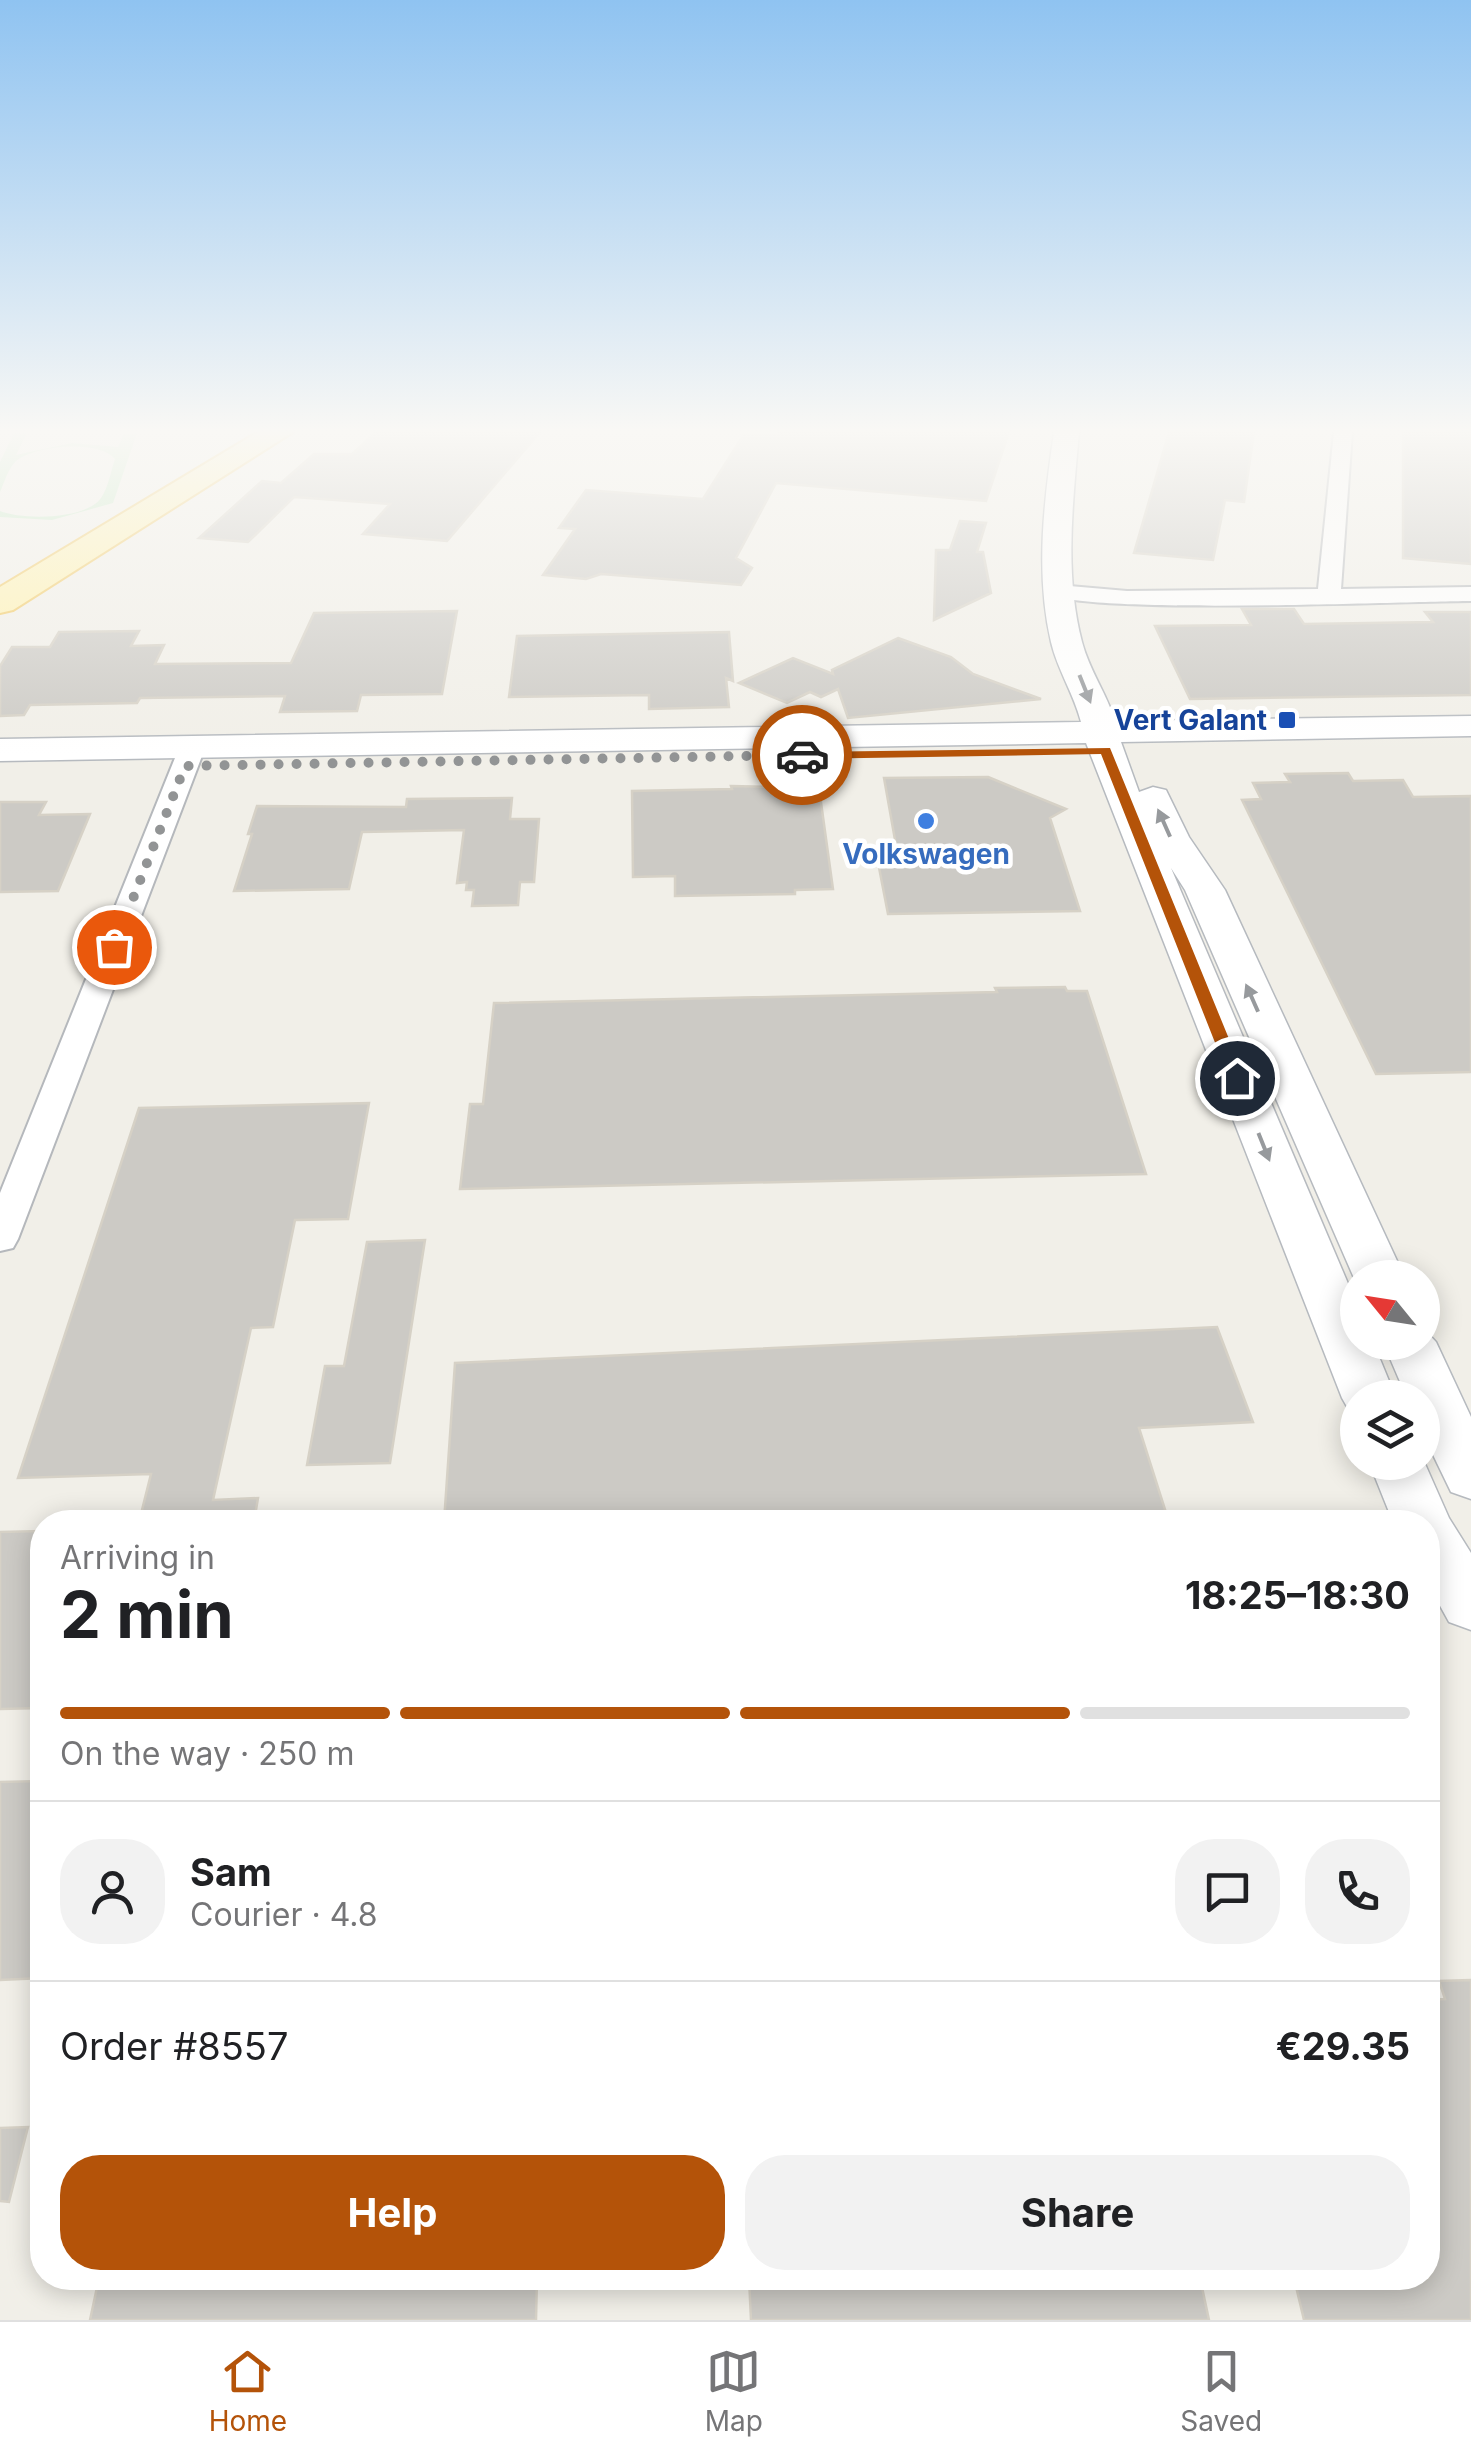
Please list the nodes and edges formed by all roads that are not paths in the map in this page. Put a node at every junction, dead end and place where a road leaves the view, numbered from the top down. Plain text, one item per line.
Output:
1 (77, 540) edge
2 (101, 540) edge
3 (1057, 540) edge
4 (1075, 540) edge
5 (1333, 540) edge
6 (0, 587) edge
7 (1072, 594) junction
8 (1471, 594) edge
9 (1328, 596) junction
10 (0, 602) edge
11 (1471, 726) edge
12 (1119, 742) junction
13 (1471, 745) edge
14 (0, 750) edge
15 (189, 757) junction
16 (0, 766) edge
17 (0, 1239) edge
18 (1372, 1260) edge
19 (1417, 1360) edge
20 (1362, 1380) edge
21 (1471, 1478) edge
22 (1404, 1480) edge
23 (1417, 1510) edge
24 (1440, 1554) edge
25 (1471, 1605) edge

1 - 6 main road
2 - 10 main road
3 - 7 street
4 - 7 street
5 - 9 street
7 - 9 street
7 - 12 street
8 - 9 street
11 - 12 street
12 - 13 street
12 - 15 street
18 -> 12 street
12 -> 20 street
14 - 15 street
15 - 16 street
15 - 17 street
19 - 21 street
22 - 23 street
24 - 25 street

